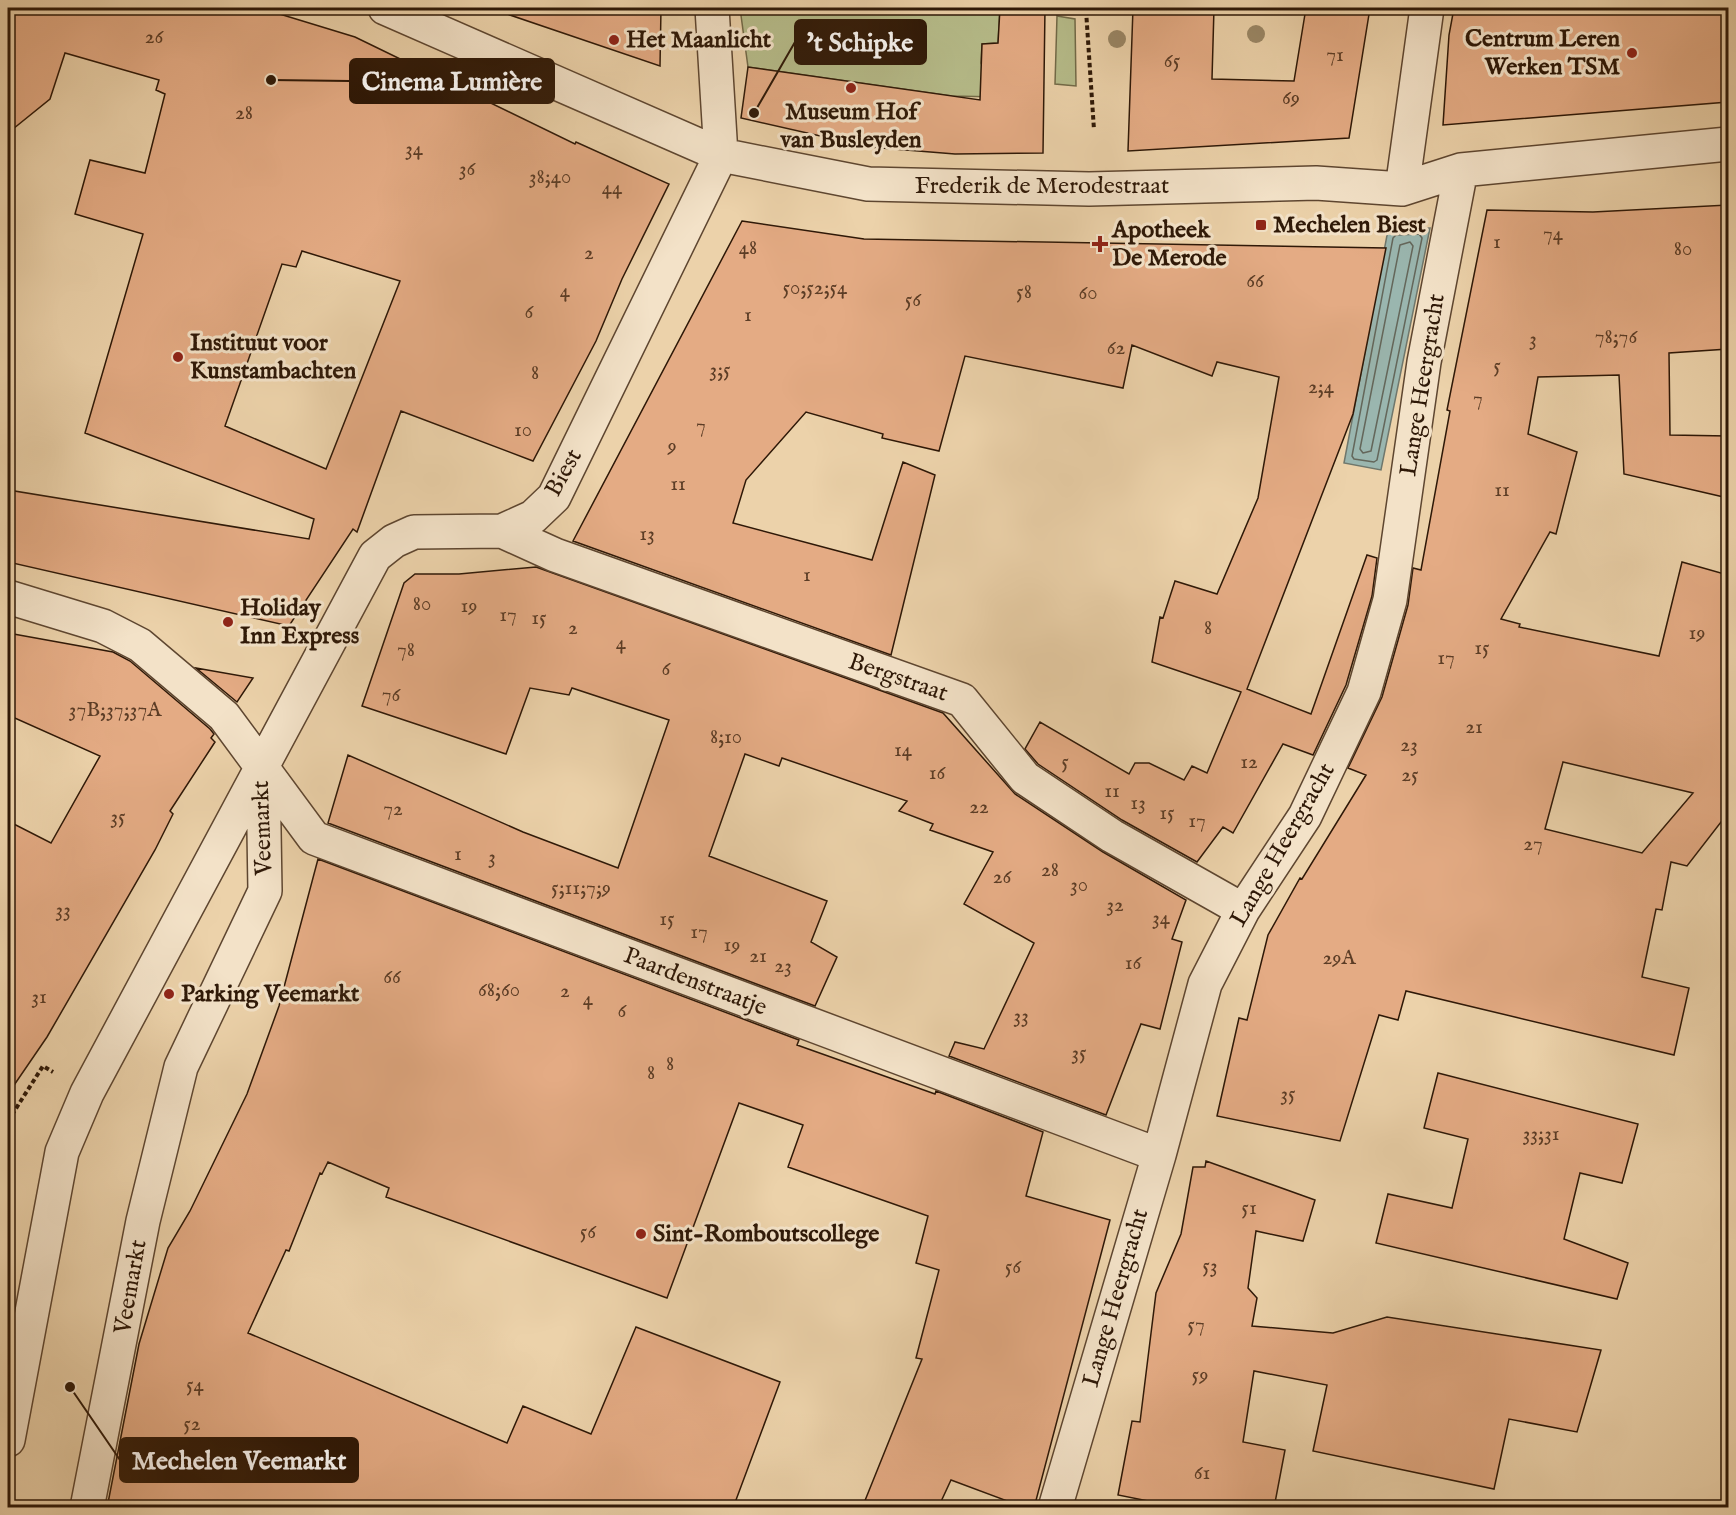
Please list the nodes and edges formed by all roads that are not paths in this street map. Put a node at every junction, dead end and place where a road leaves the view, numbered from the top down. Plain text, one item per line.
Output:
1 (385, 8) edge
2 (712, 8) edge
3 (1427, 8) edge
4 (1728, 144) edge
5 (721, 155) junction
6 (1461, 170) junction
7 (1402, 189) junction
8 (502, 531) junction
9 (8, 597) edge
10 (262, 768) junction
11 (1244, 910) junction
12 (1159, 1155) junction
13 (8, 1440) edge
14 (87, 1508) edge
15 (1055, 1508) edge

1 - 5 street, Frederik de Merodestraat
2 - 5 street
3 - 7 street
4 - 6 street, Frederik de Merodestraat
5 - 7 street, Frederik de Merodestraat
5 - 8 street, Biest
6 - 7 street, Frederik de Merodestraat
6 - 11 street, Lange Heergracht
8 - 10 street, Biest
8 - 11 street, Bergstraat
9 - 10 street, Paardenstraatje
10 - 12 street, Paardenstraatje
10 - 13 street, Veemarkt
10 - 14 street, Veemarkt
11 - 12 street, Lange Heergracht
12 - 15 street, Lange Heergracht

